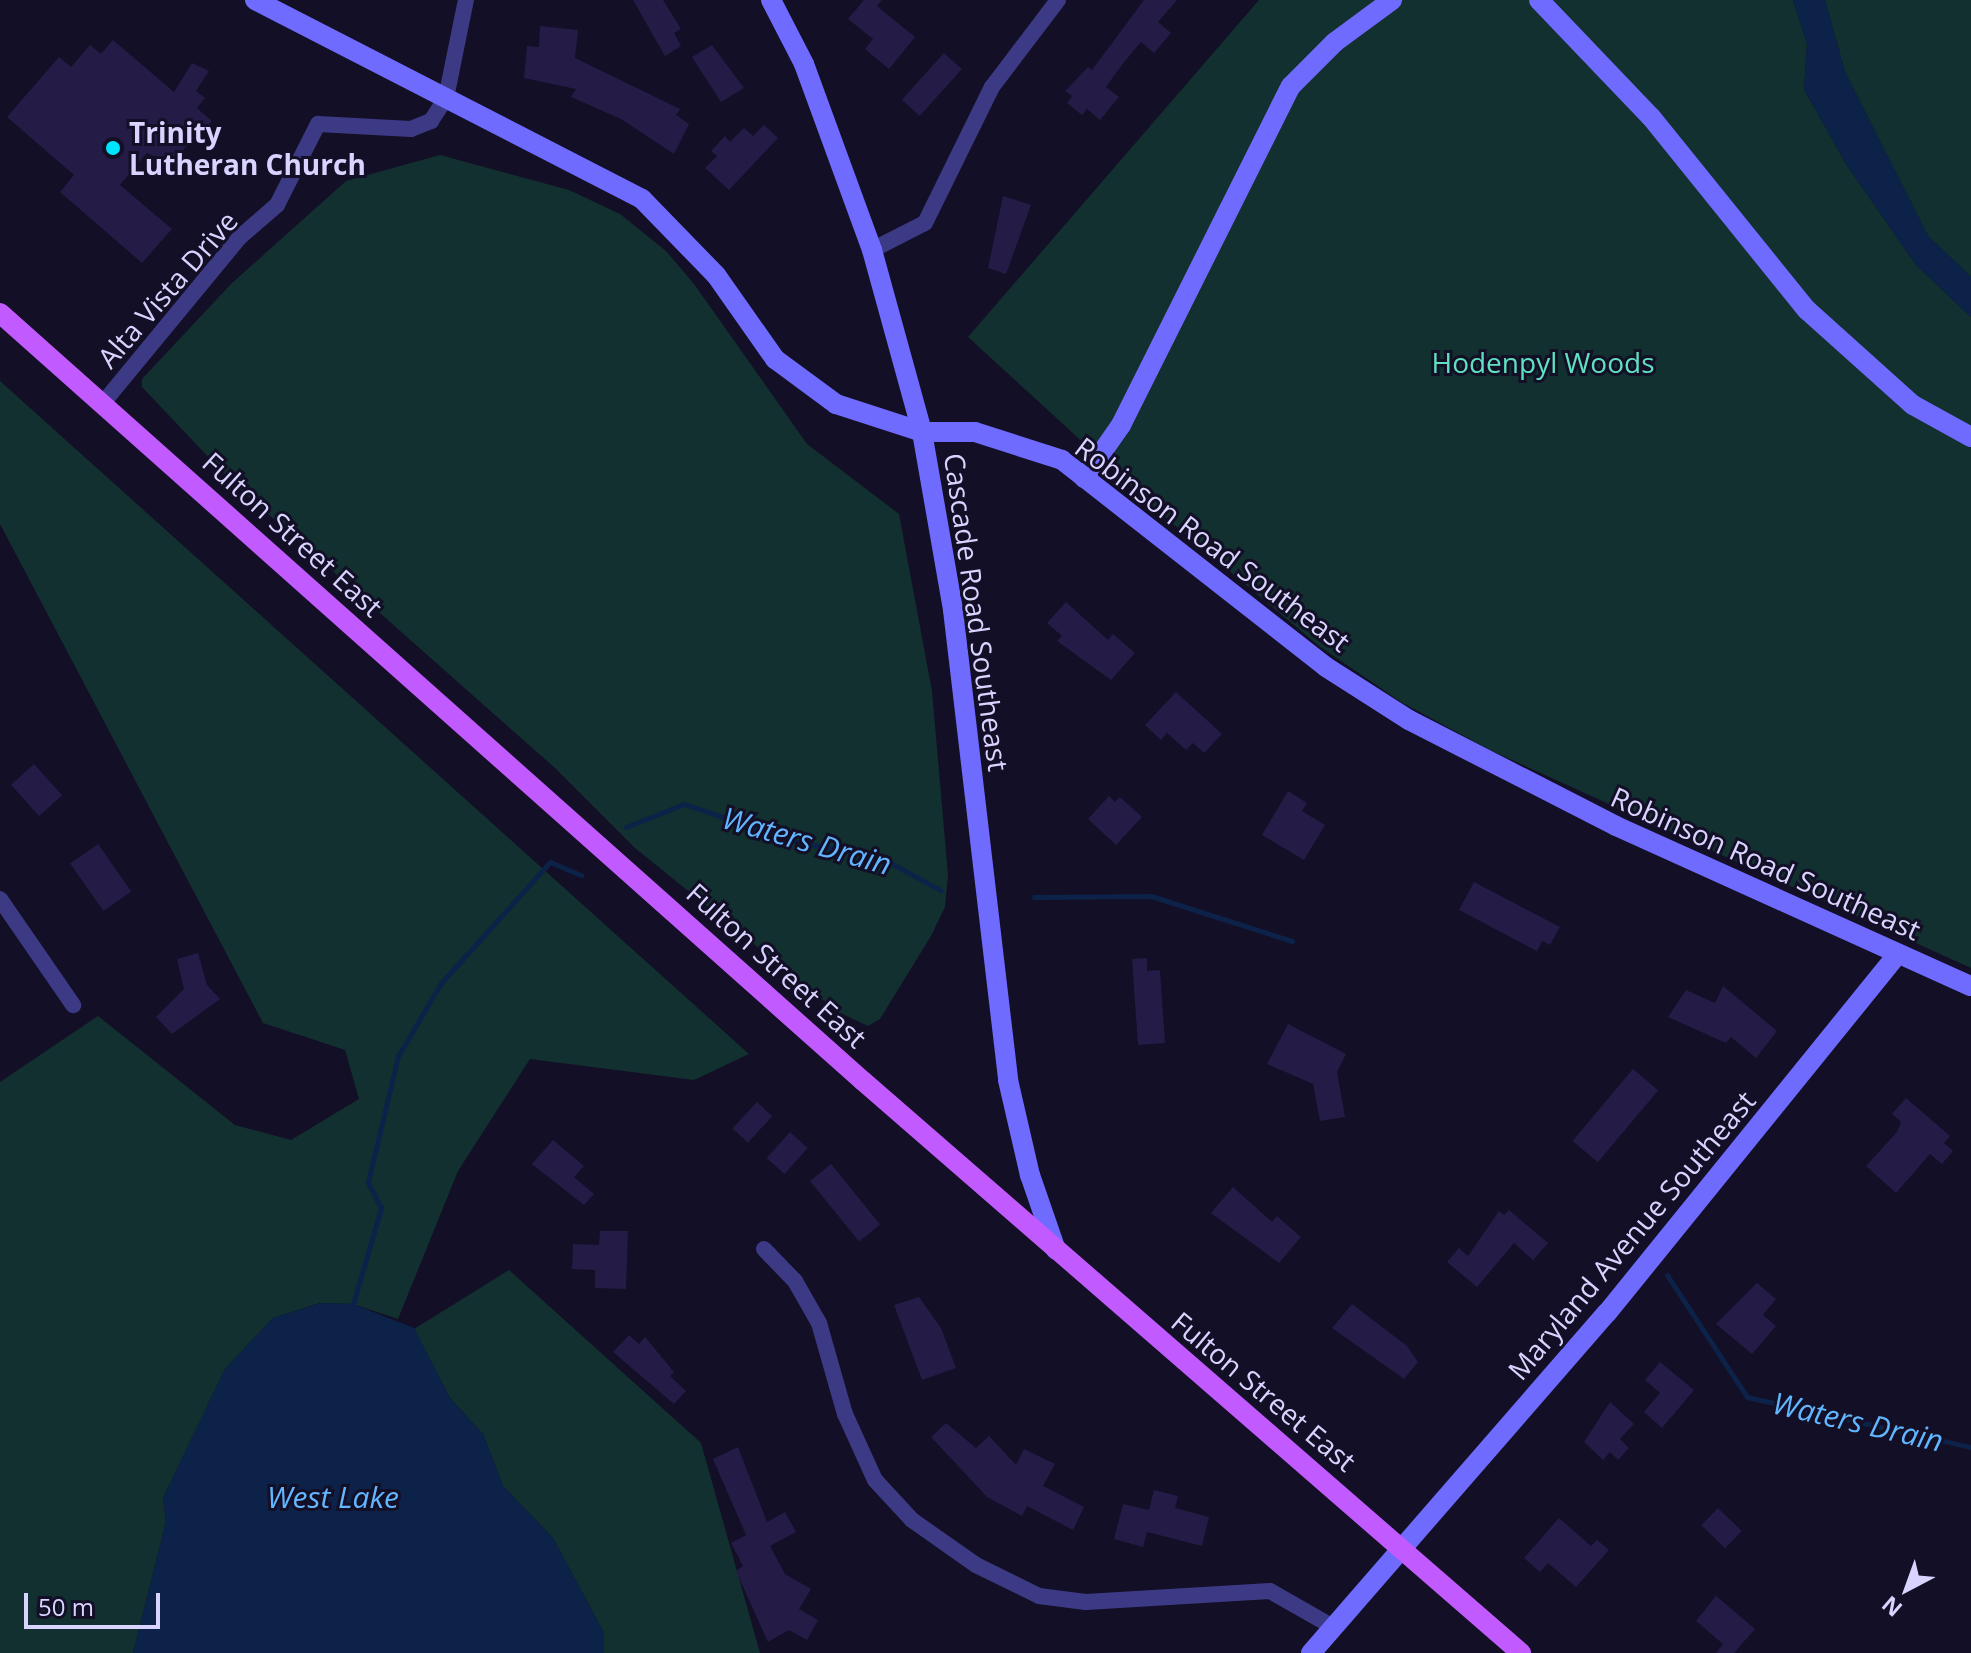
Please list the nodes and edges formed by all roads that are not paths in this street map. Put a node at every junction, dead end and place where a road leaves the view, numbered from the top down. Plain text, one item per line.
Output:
1 (255, 0) edge
2 (466, 0) edge
3 (771, 0) edge
4 (1058, 0) edge
5 (1392, 0) edge
6 (1539, 0) edge
7 (446, 98) junction
8 (872, 250) junction
9 (0, 313) edge
10 (103, 403) junction
11 (922, 432) junction
12 (1971, 437) edge
13 (1084, 478) junction
14 (0, 899) edge
15 (1898, 954) junction
16 (1971, 986) edge
17 (73, 1005) dead end
18 (764, 1249) dead end
19 (1056, 1250) junction
20 (1401, 1547) junction
21 (1333, 1627) junction
22 (1311, 1653) edge
23 (1521, 1653) edge

1 - 7 main road, Robinson Road Southeast
2 - 7 street
3 - 8 main road, Cascade Road Southeast
4 - 8 street
5 - 13 main road
6 - 12 main road
7 - 10 street, Alta Vista Drive
7 - 11 main road, Robinson Road Southeast
8 - 11 main road, Cascade Road Southeast
9 - 10 main road, Fulton Street East
10 - 19 main road, Fulton Street East
11 - 13 main road, Robinson Road Southeast
11 - 19 main road, Cascade Road Southeast
13 - 15 main road, Robinson Road Southeast
14 - 17 street
15 - 16 main road, Robinson Road Southeast
15 - 20 main road, Maryland Avenue Southeast
18 - 21 street
19 - 20 main road, Fulton Street East
20 - 21 main road, Maryland Avenue Southeast
20 - 23 main road, Fulton Street East
21 - 22 main road, Maryland Avenue Southeast

